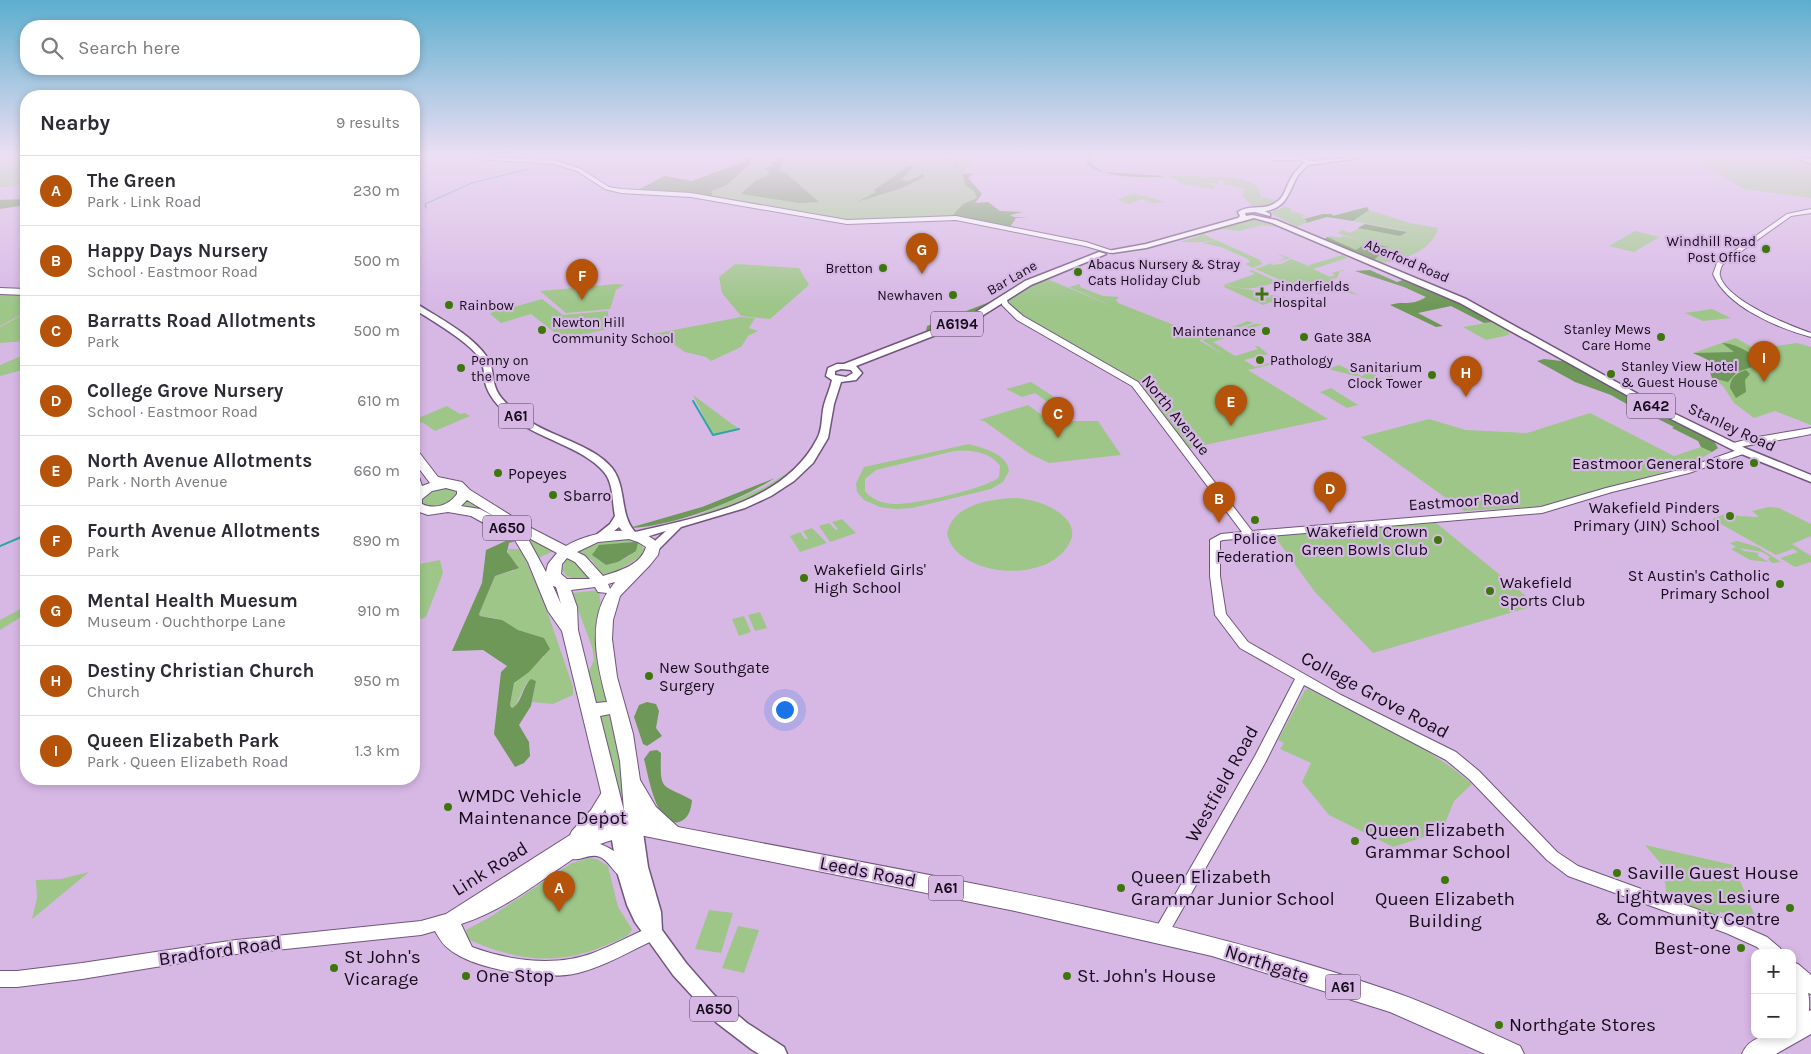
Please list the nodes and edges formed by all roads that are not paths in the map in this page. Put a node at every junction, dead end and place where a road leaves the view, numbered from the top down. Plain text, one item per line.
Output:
1 (755, 206) edge
2 (1278, 206) edge
3 (1811, 211) edge
4 (1266, 212) junction
5 (1242, 217) junction
6 (1254, 217) junction
7 (1321, 240) junction
8 (1130, 249) junction
9 (1105, 253) junction
10 (0, 289) edge
11 (20, 290) edge
12 (1004, 298) junction
13 (994, 305) junction
14 (1007, 307) junction
15 (420, 310) edge
16 (1811, 335) edge
17 (1563, 355) joint
18 (866, 360) junction
19 (847, 366) junction
20 (858, 371) junction
21 (837, 383) junction
22 (1811, 432) edge
23 (1731, 445) junction
24 (1743, 451) junction
25 (1709, 461) junction
26 (420, 462) edge
27 (1811, 480) edge
28 (446, 484) junction
29 (464, 492) junction
30 (420, 494) edge
31 (420, 508) edge
32 (448, 508) junction
33 (621, 516) junction
34 (686, 523) junction
35 (1250, 534) junction
36 (633, 535) junction
37 (599, 538) junction
38 (542, 540) junction
39 (1215, 540) joint
40 (583, 543) junction
41 (653, 548) junction
42 (567, 552) junction
43 (645, 562) junction
44 (542, 579) junction
45 (600, 582) junction
46 (562, 583) junction
47 (609, 604) junction
48 (570, 630) junction
49 (1301, 679) junction
50 (618, 706) junction
51 (588, 708) junction
52 (631, 778) junction
53 (610, 791) junction
54 (623, 826) junction
55 (675, 833) junction
56 (569, 842) junction
57 (554, 864) junction
58 (628, 878) junction
59 (445, 922) junction
60 (653, 933) junction
61 (1161, 933) junction
62 (1771, 949) edge
63 (1796, 973) edge
64 (0, 979) edge
65 (1796, 986) edge
66 (1811, 986) edge
67 (1797, 1030) edge
68 (777, 1054) edge
69 (1512, 1054) edge
70 (1754, 1054) edge

1 - 9 street
2 - 4 main road, A6194
3 - 16 street
4 - 5 main road, A6194
4 - 6 main road, A6194
4 - 7 main road, Aberford Road / A642
5 - 6 main road, Bar Lane / A6194
5 - 8 main road, Bar Lane / A6194
6 - 7 main road, Aberford Road / A642
7 - 17 main road, Aberford Road / A642
8 - 9 main road, Bar Lane / A6194
8 - 9 main road, Bar Lane / A6194
9 - 12 main road, Bar Lane / A6194
10 - 11 highway
12 - 13 main road, Bar Lane / A6194
12 - 14 street
13 - 14 street
13 - 18 main road, Bar Lane / A6194
14 - 35 street, North Avenue
15 - 33 main road, A61
17 - 23 main road, Stanley Road / A642
18 - 19 main road, Bar Lane / A6194
18 - 20 main road, Bar Lane / A6194
19 - 20 main road
19 - 21 main road, A6194
20 - 21 main road, A6194
21 - 34 main road, A6194
22 - 23 street
23 - 24 main road, Stanley Road / A642
23 - 25 street, Eastmoor Road
24 - 25 street, Eastmoor Road
24 - 27 main road, Stanley Road / A642
25 - 35 street, Eastmoor Road
26 - 28 highway
28 - 29 highway
28 - 30 highway
29 - 32 highway
29 - 38 highway, A650
31 - 32 highway
32 - 44 highway, A650
33 - 36 main road, A61
33 - 37 main road
34 - 36 main road, A6194
34 - 41 main road, A6194
35 - 39 street, Eastmoor Road
36 - 37 highway
36 - 41 highway, A61
37 - 40 highway
38 - 40 highway
38 - 42 highway, A650
39 - 49 street, College Grove Road
40 - 42 highway
41 - 43 highway
42 - 45 highway, A650
42 - 46 highway
43 - 45 highway
43 - 47 highway
44 - 46 highway
44 - 48 highway, A650
45 - 46 highway
45 - 47 highway, A650
46 - 48 highway
47 - 50 highway
48 - 51 highway
49 - 61 street, Westfield Road
49 - 62 street, College Grove Road
50 - 51 highway
50 - 52 highway
51 - 53 highway
52 - 54 highway
52 - 55 highway
53 - 54 highway
53 - 56 street
54 - 55 highway, Leeds Road / A61
54 - 56 street, Link Road
54 - 57 street, Link Road
54 - 58 main road, A650
54 - 60 main road
55 - 61 highway, Leeds Road / A61
56 - 59 street, Link Road
57 - 58 street
57 - 59 street, Link Road
58 - 60 main road, A650
59 - 60 street
59 - 64 street, Bradford Road
60 - 68 main road, A650
61 - 69 highway, Northgate / A61
63 - 66 street
65 - 67 street
67 - 70 highway

